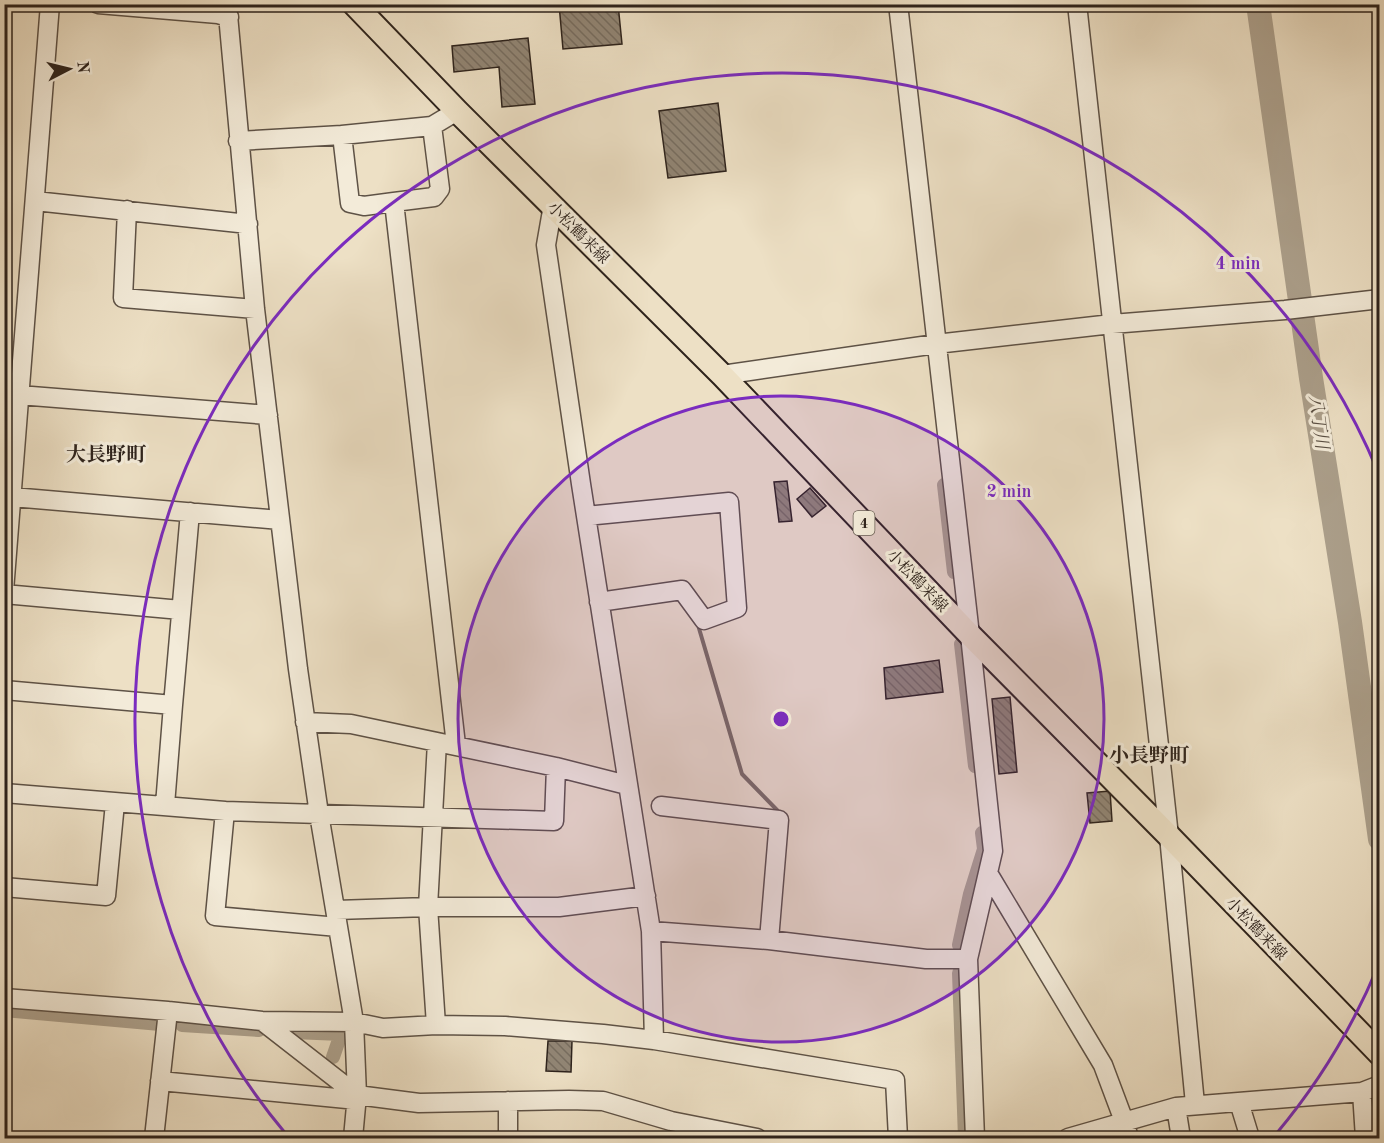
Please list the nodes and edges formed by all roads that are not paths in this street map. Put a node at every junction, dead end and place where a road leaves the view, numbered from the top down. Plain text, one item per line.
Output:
1 (50, 4) edge
2 (98, 4) edge
3 (354, 4) edge
4 (898, 4) edge
5 (1077, 4) edge
6 (228, 8) edge
7 (457, 111) junction
8 (432, 126) junction
9 (342, 135) junction
10 (238, 141) junction
11 (35, 201) junction
12 (394, 202) junction
13 (553, 205) junction
14 (127, 210) junction
15 (248, 224) junction
16 (1380, 299) edge
17 (255, 309) junction
18 (1112, 324) junction
19 (936, 344) junction
20 (722, 375) junction
21 (19, 395) junction
22 (268, 415) junction
23 (12, 497) junction
24 (190, 512) junction
25 (586, 516) junction
26 (280, 520) junction
27 (4, 592) edge
28 (599, 602) junction
29 (181, 610) junction
30 (970, 635) junction
31 (4, 690) edge
32 (173, 705) junction
33 (305, 722) junction
34 (437, 742) junction
35 (456, 745) junction
36 (556, 767) junction
37 (627, 785) junction
38 (4, 793) edge
39 (115, 803) junction
40 (165, 805) junction
41 (661, 806) dead end
42 (225, 811) junction
43 (319, 814) junction
44 (432, 819) junction
45 (1169, 836) junction
46 (988, 873) junction
47 (4, 887) edge
48 (646, 896) junction
49 (428, 907) junction
50 (337, 919) junction
51 (651, 931) junction
52 (769, 940) junction
53 (968, 959) junction
54 (4, 998) edge
55 (168, 1011) junction
56 (262, 1022) junction
57 (354, 1023) junction
58 (436, 1025) junction
59 (654, 1040) junction
60 (1375, 1050) edge
61 (160, 1081) junction
62 (1371, 1088) edge
63 (357, 1098) junction
64 (508, 1101) junction
65 (1239, 1102) junction
66 (1195, 1104) junction
67 (1176, 1107) junction
68 (672, 1130) edge
69 (1127, 1130) edge
70 (154, 1138) edge
71 (353, 1138) edge
72 (508, 1138) edge
73 (757, 1138) edge
74 (898, 1138) edge
75 (975, 1138) edge
76 (1068, 1138) edge
77 (1181, 1138) edge
78 (1250, 1138) edge
79 (1365, 1138) edge

1 - 11 street
2 - 6 street
3 - 7 main road, 小松鶴来線 / 4
4 - 19 street
5 - 18 street
6 - 10 street
7 - 8 street
7 - 13 main road, 小松鶴来線 / 4
8 - 9 street
8 - 12 street
9 - 10 street
9 - 12 street
10 - 15 street
11 - 14 street
11 - 21 street
12 - 35 street
13 - 20 main road, 小松鶴来線 / 4
13 - 25 street
14 - 15 street
14 - 17 street
15 - 17 street
16 - 18 street
17 - 22 street
18 - 19 street
18 - 45 street
19 - 20 street
19 - 30 street
20 - 30 main road, 小松鶴来線 / 4
21 - 22 street
21 - 23 street
22 - 26 street
23 - 24 street
23 - 27 street
24 - 26 street
24 - 29 street
25 - 28 street
25 - 28 street
26 - 33 street
27 - 29 street
28 - 37 street
29 - 32 street
30 - 45 main road, 小松鶴来線 / 4
30 - 46 street
31 - 32 street
32 - 40 street
33 - 34 street
33 - 43 street
34 - 35 street
34 - 44 street
35 - 36 street
36 - 37 street
36 - 44 street
37 - 48 street
38 - 39 street
39 - 40 street
39 - 47 street
40 - 42 street
41 - 52 street
42 - 43 street
42 - 50 street
43 - 44 street
43 - 50 street
44 - 49 street
45 - 60 main road, 小松鶴来線 / 4
45 - 66 street
46 - 53 street
46 - 69 street
48 - 49 street
48 - 51 street
49 - 50 street
49 - 58 street
50 - 57 street
51 - 52 street
51 - 59 street
52 - 53 street
53 - 75 street
54 - 55 street
55 - 56 street
55 - 61 street
56 - 57 street
56 - 63 street
57 - 58 street
57 - 63 street
58 - 59 street
59 - 74 street
61 - 63 street
61 - 70 street
62 - 65 street
62 - 79 street
63 - 64 street
63 - 71 street
64 - 68 street
64 - 72 street
65 - 66 street
65 - 78 street
66 - 67 street
67 - 69 street
67 - 77 street
68 - 73 street
69 - 76 street

